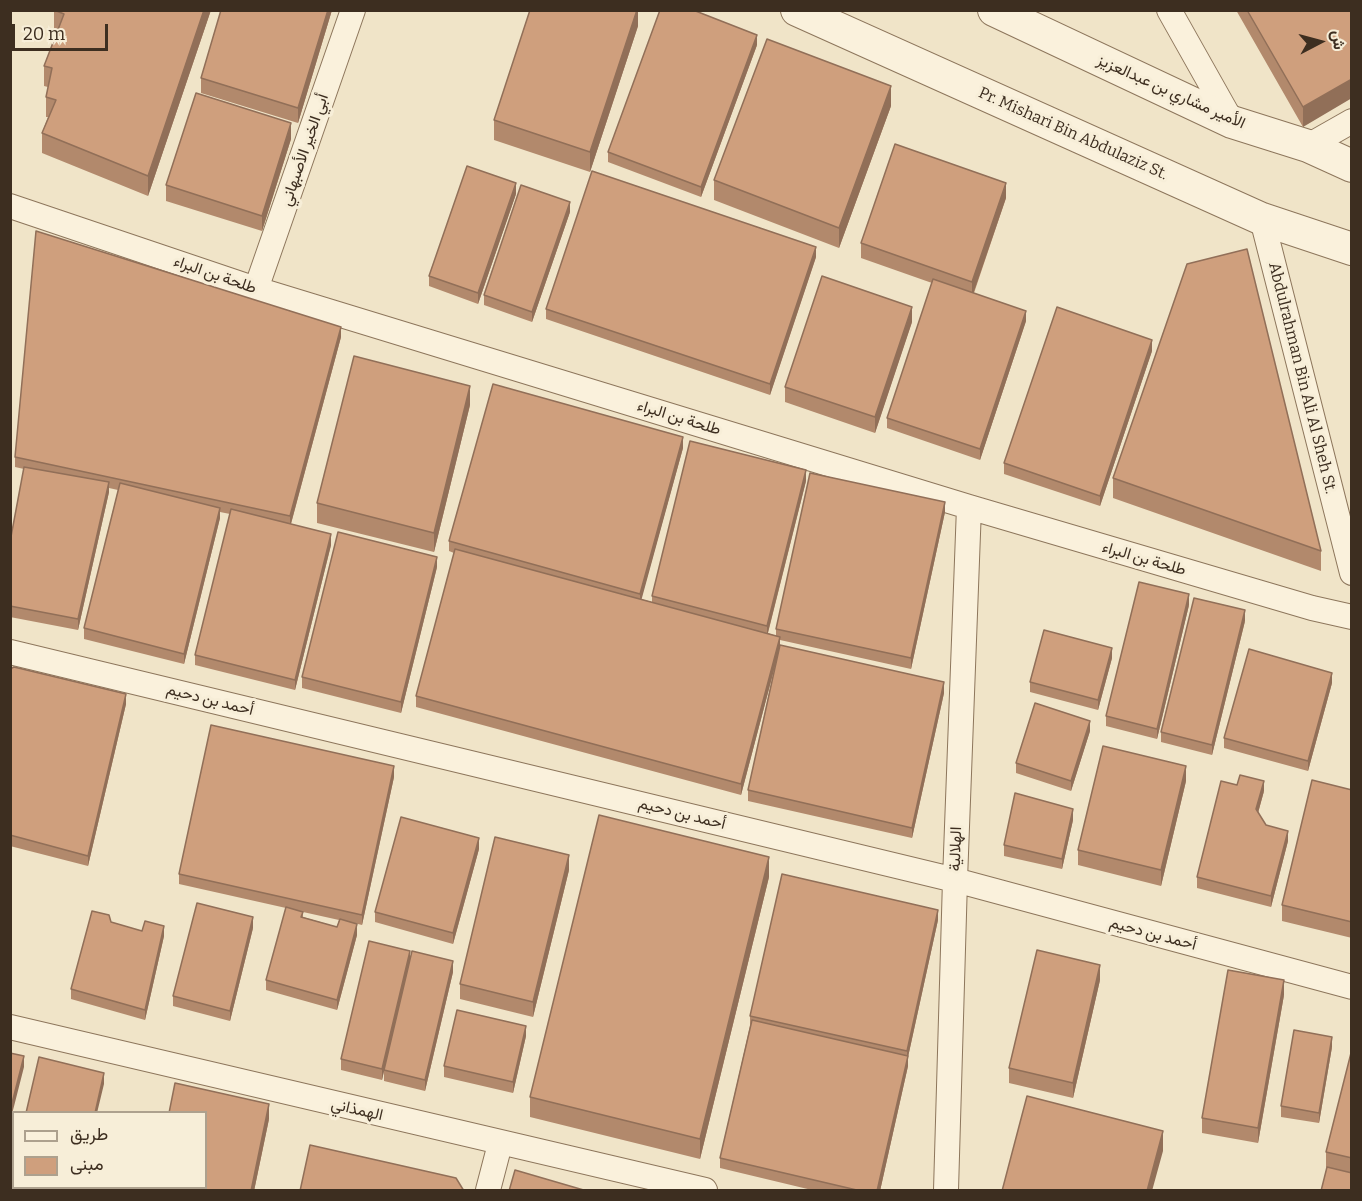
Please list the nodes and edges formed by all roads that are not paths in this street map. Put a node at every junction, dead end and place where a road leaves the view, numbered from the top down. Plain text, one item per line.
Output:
1 (353, 10) edge
2 (797, 10) edge
3 (994, 10) edge
4 (1169, 10) edge
5 (1352, 121) edge
6 (1232, 122) junction
7 (1308, 146) junction
8 (1352, 166) edge
9 (10, 206) edge
10 (1262, 219) junction
11 (1352, 249) edge
12 (256, 289) junction
13 (969, 507) junction
14 (1352, 573) edge
15 (1352, 617) edge
16 (10, 652) edge
17 (955, 880) junction
18 (1352, 987) edge
19 (10, 1027) edge
20 (500, 1144) junction
21 (489, 1191) edge
22 (705, 1191) edge
23 (946, 1191) edge

1 - 12 street, أبي الخير الأصبهاني
2 - 10 street, Pr. Mishari Bin Abdulaziz St.
3 - 6 street, الأمير مشاري بن عبدالعزيز
4 - 6 street
5 - 7 street
6 - 7 street, الأمير مشاري بن عبدالعزيز
7 - 8 street, الأمير مشاري بن عبدالعزيز
9 - 12 street, طلحة بن البراء
10 - 11 street, Pr. Mishari Bin Abdulaziz St.
10 - 14 street, Abdulrahman Bin Ali Al Sheh St.
12 - 13 street, طلحة بن البراء
13 - 15 street, طلحة بن البراء
13 - 17 street, الهلالية
16 - 17 street, أحمد بن دحيم
17 - 18 street, أحمد بن دحيم
17 - 23 street, الهلالية
19 - 20 street, الهمذاني
20 - 21 street
20 - 22 street, الهمذاني

